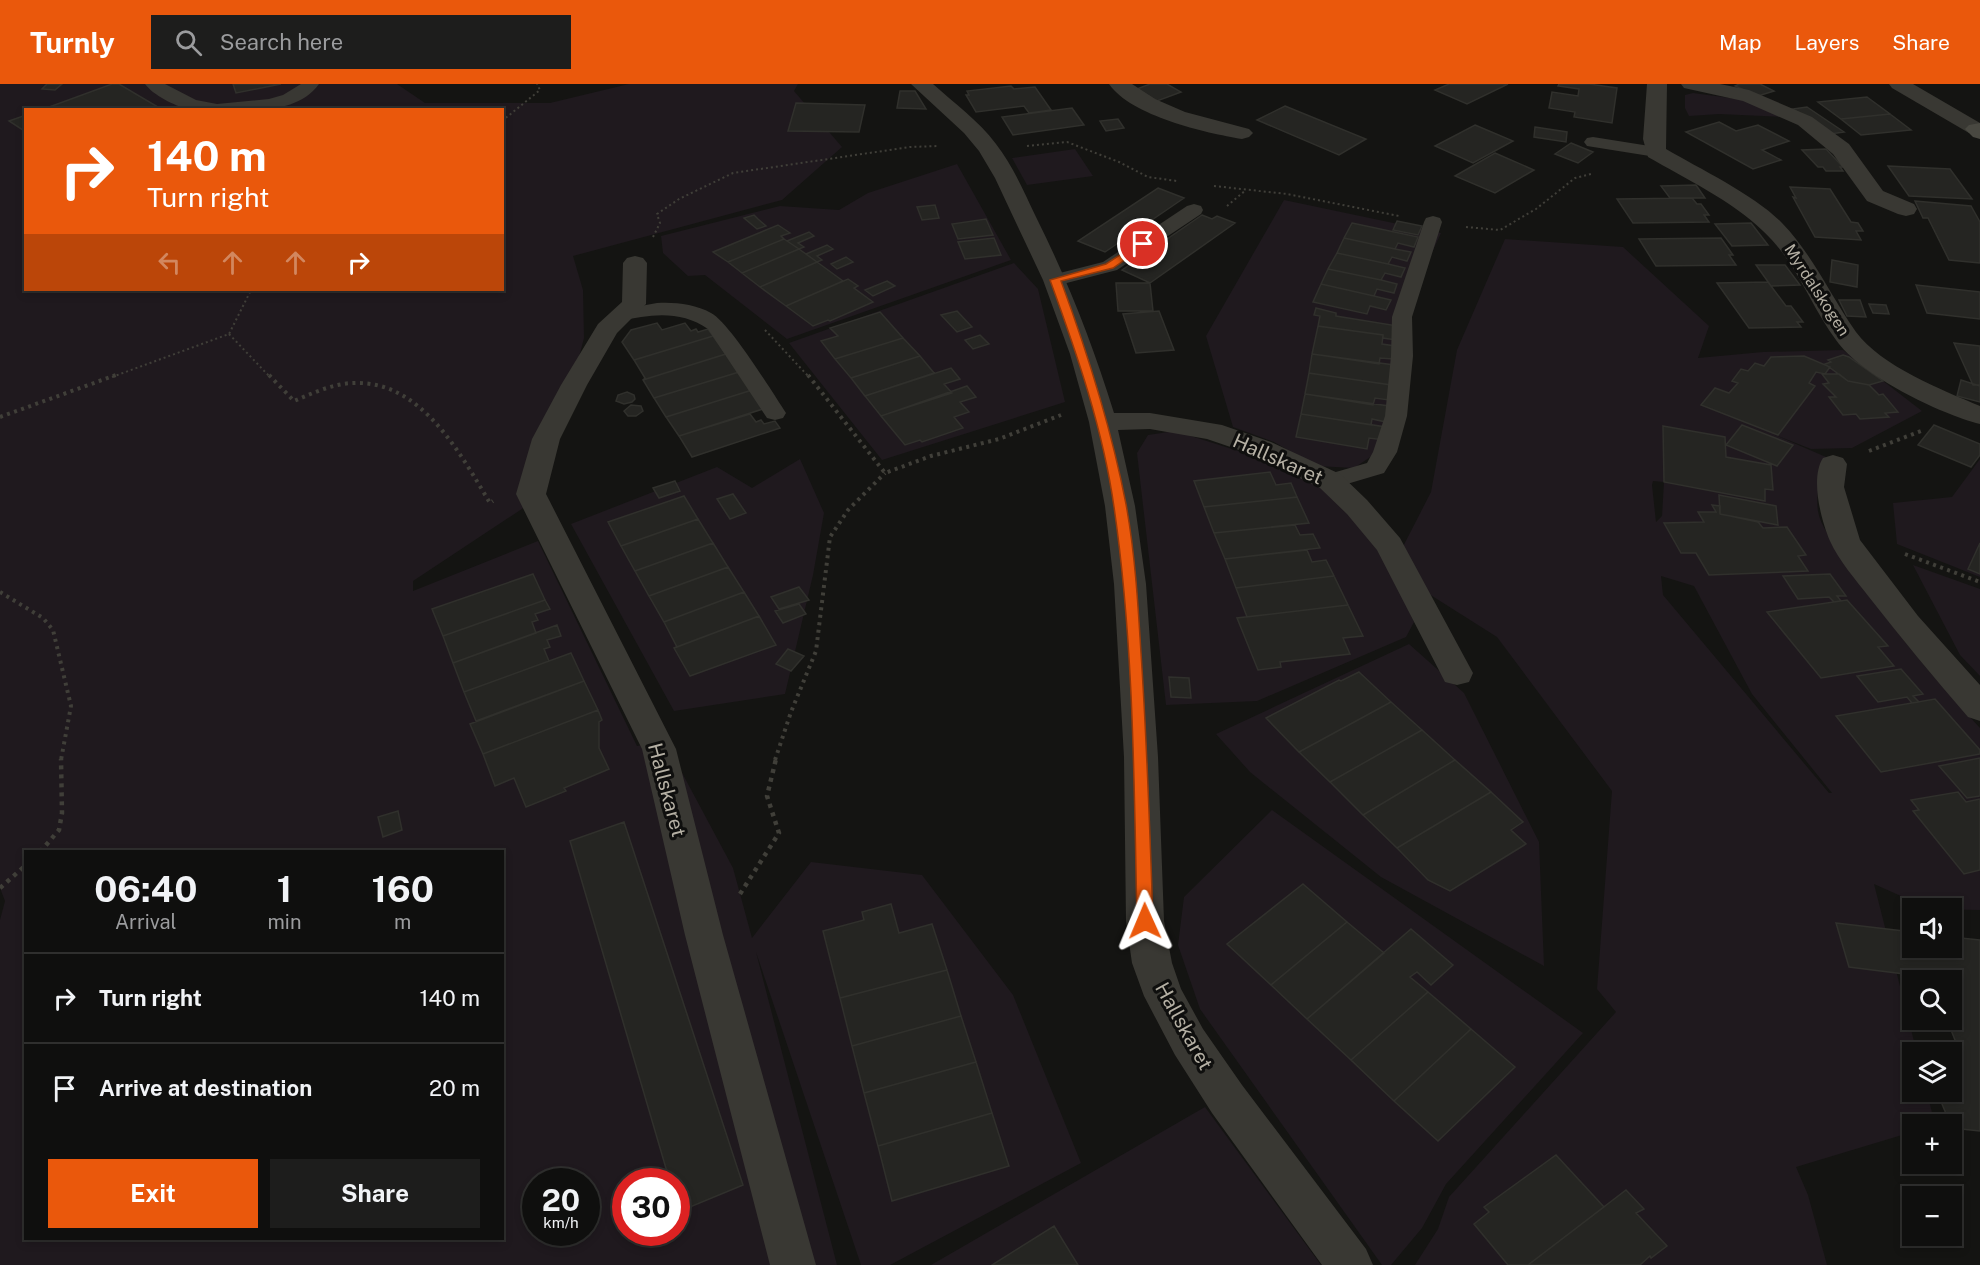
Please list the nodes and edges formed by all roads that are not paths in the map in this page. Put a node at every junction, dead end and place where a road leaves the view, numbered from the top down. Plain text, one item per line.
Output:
1 (153, 84) edge
2 (311, 84) edge
3 (921, 84) edge
4 (1119, 84) edge
5 (1657, 84) edge
6 (1691, 84) edge
7 (1899, 84) edge
8 (1979, 130) edge
9 (1242, 133) dead end
10 (1593, 142) dead end
11 (1656, 152) junction
12 (1194, 210) dead end
13 (1906, 210) dead end
14 (1433, 222) road end
15 (635, 263) road end
16 (1055, 280) junction
17 (620, 315) junction
18 (775, 413) dead end
19 (1100, 414) junction
20 (1980, 416) edge
21 (1833, 464) road end
22 (1330, 481) junction
23 (1457, 673) dead end
24 (1980, 708) edge
25 (794, 1265) edge
26 (1350, 1265) edge

1 - 2 lane
3 - 16 street, Hallskaret
4 - 9 street
5 - 11 street
6 - 13 street
7 - 8 street
10 - 11 lane
11 - 20 street, Myrdalskogen
12 - 16 lane
14 - 22 lane
15 - 17 street, Hallskaret
16 - 19 street, Hallskaret
17 - 18 lane
17 - 25 street, Hallskaret
19 - 22 street, Hallskaret
19 - 26 street, Hallskaret
21 - 24 street
22 - 23 street, Hallskaret

